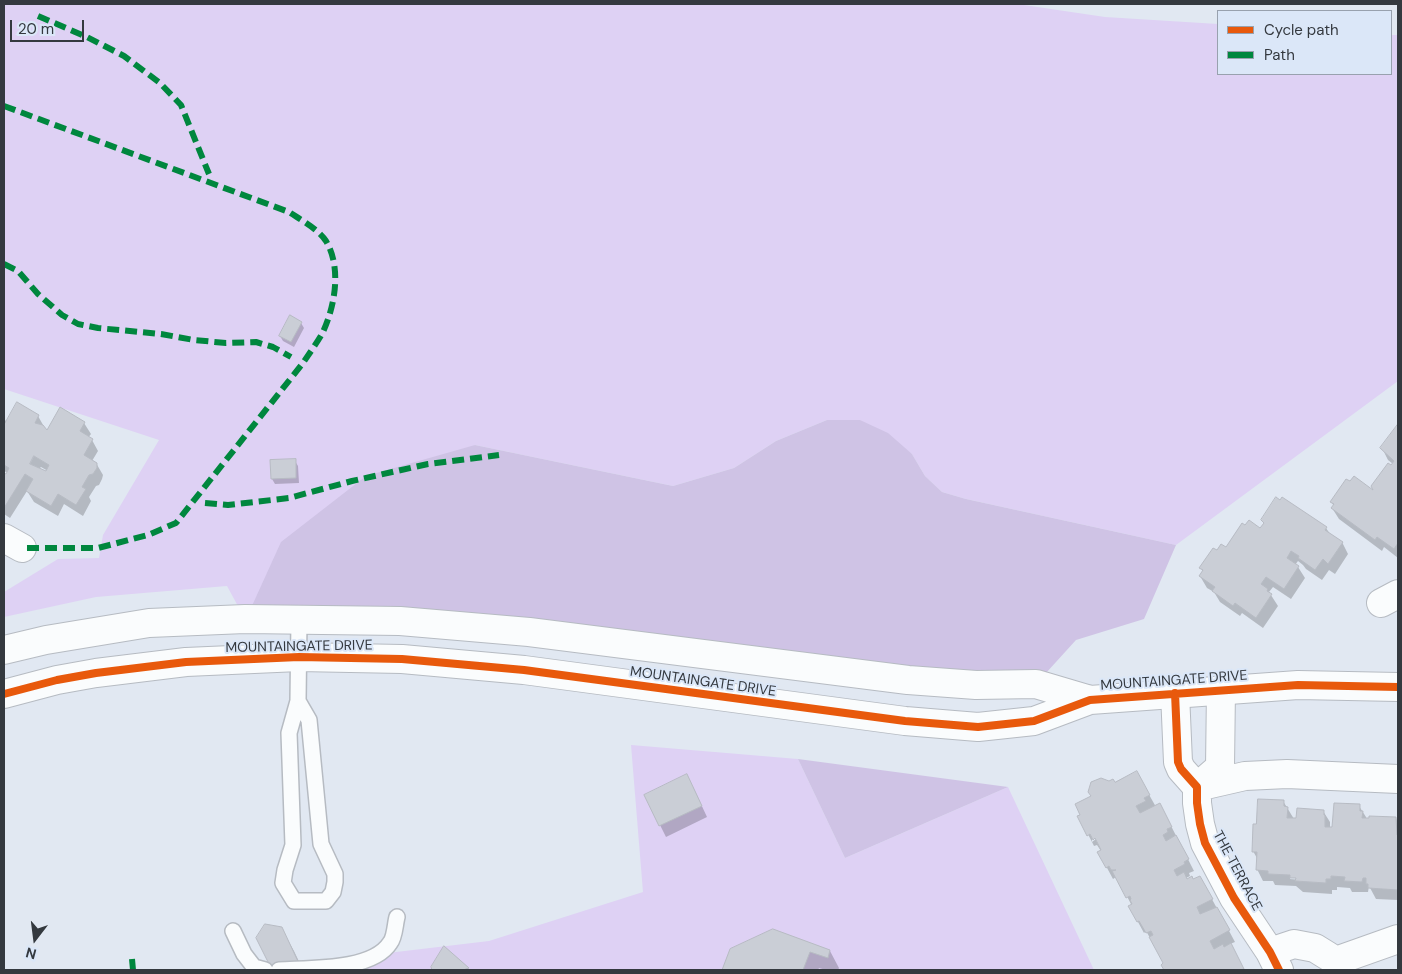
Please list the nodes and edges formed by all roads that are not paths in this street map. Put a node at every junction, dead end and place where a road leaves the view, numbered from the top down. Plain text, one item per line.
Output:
1 (299, 620) junction
2 (4, 650) edge
3 (299, 657) junction
4 (1398, 688) edge
5 (1221, 690) junction
6 (1176, 693) junction
7 (4, 694) edge
8 (1090, 700) junction
9 (298, 702) junction
10 (1398, 779) edge
11 (1197, 787) junction
12 (397, 916) dead end
13 (233, 931) dead end
14 (1398, 940) edge
15 (1274, 961) edge
16 (1335, 966) edge
17 (265, 970) edge
18 (279, 970) edge

1 - 2 street, MOUNTAINGATE DRIVE
1 - 3 lane
1 - 8 street, MOUNTAINGATE DRIVE
3 - 7 street, MOUNTAINGATE DRIVE
3 - 8 street, MOUNTAINGATE DRIVE
3 - 9 lane
4 - 5 street, MOUNTAINGATE DRIVE
5 - 6 street, MOUNTAINGATE DRIVE
5 - 11 street
6 - 8 street, MOUNTAINGATE DRIVE
6 - 11 street
9 - 9 lane
10 - 11 street
11 - 15 street, THE TERRACE
12 - 18 lane
13 - 17 lane
14 - 16 street, THE TERRACE
15 - 16 street, THE TERRACE

